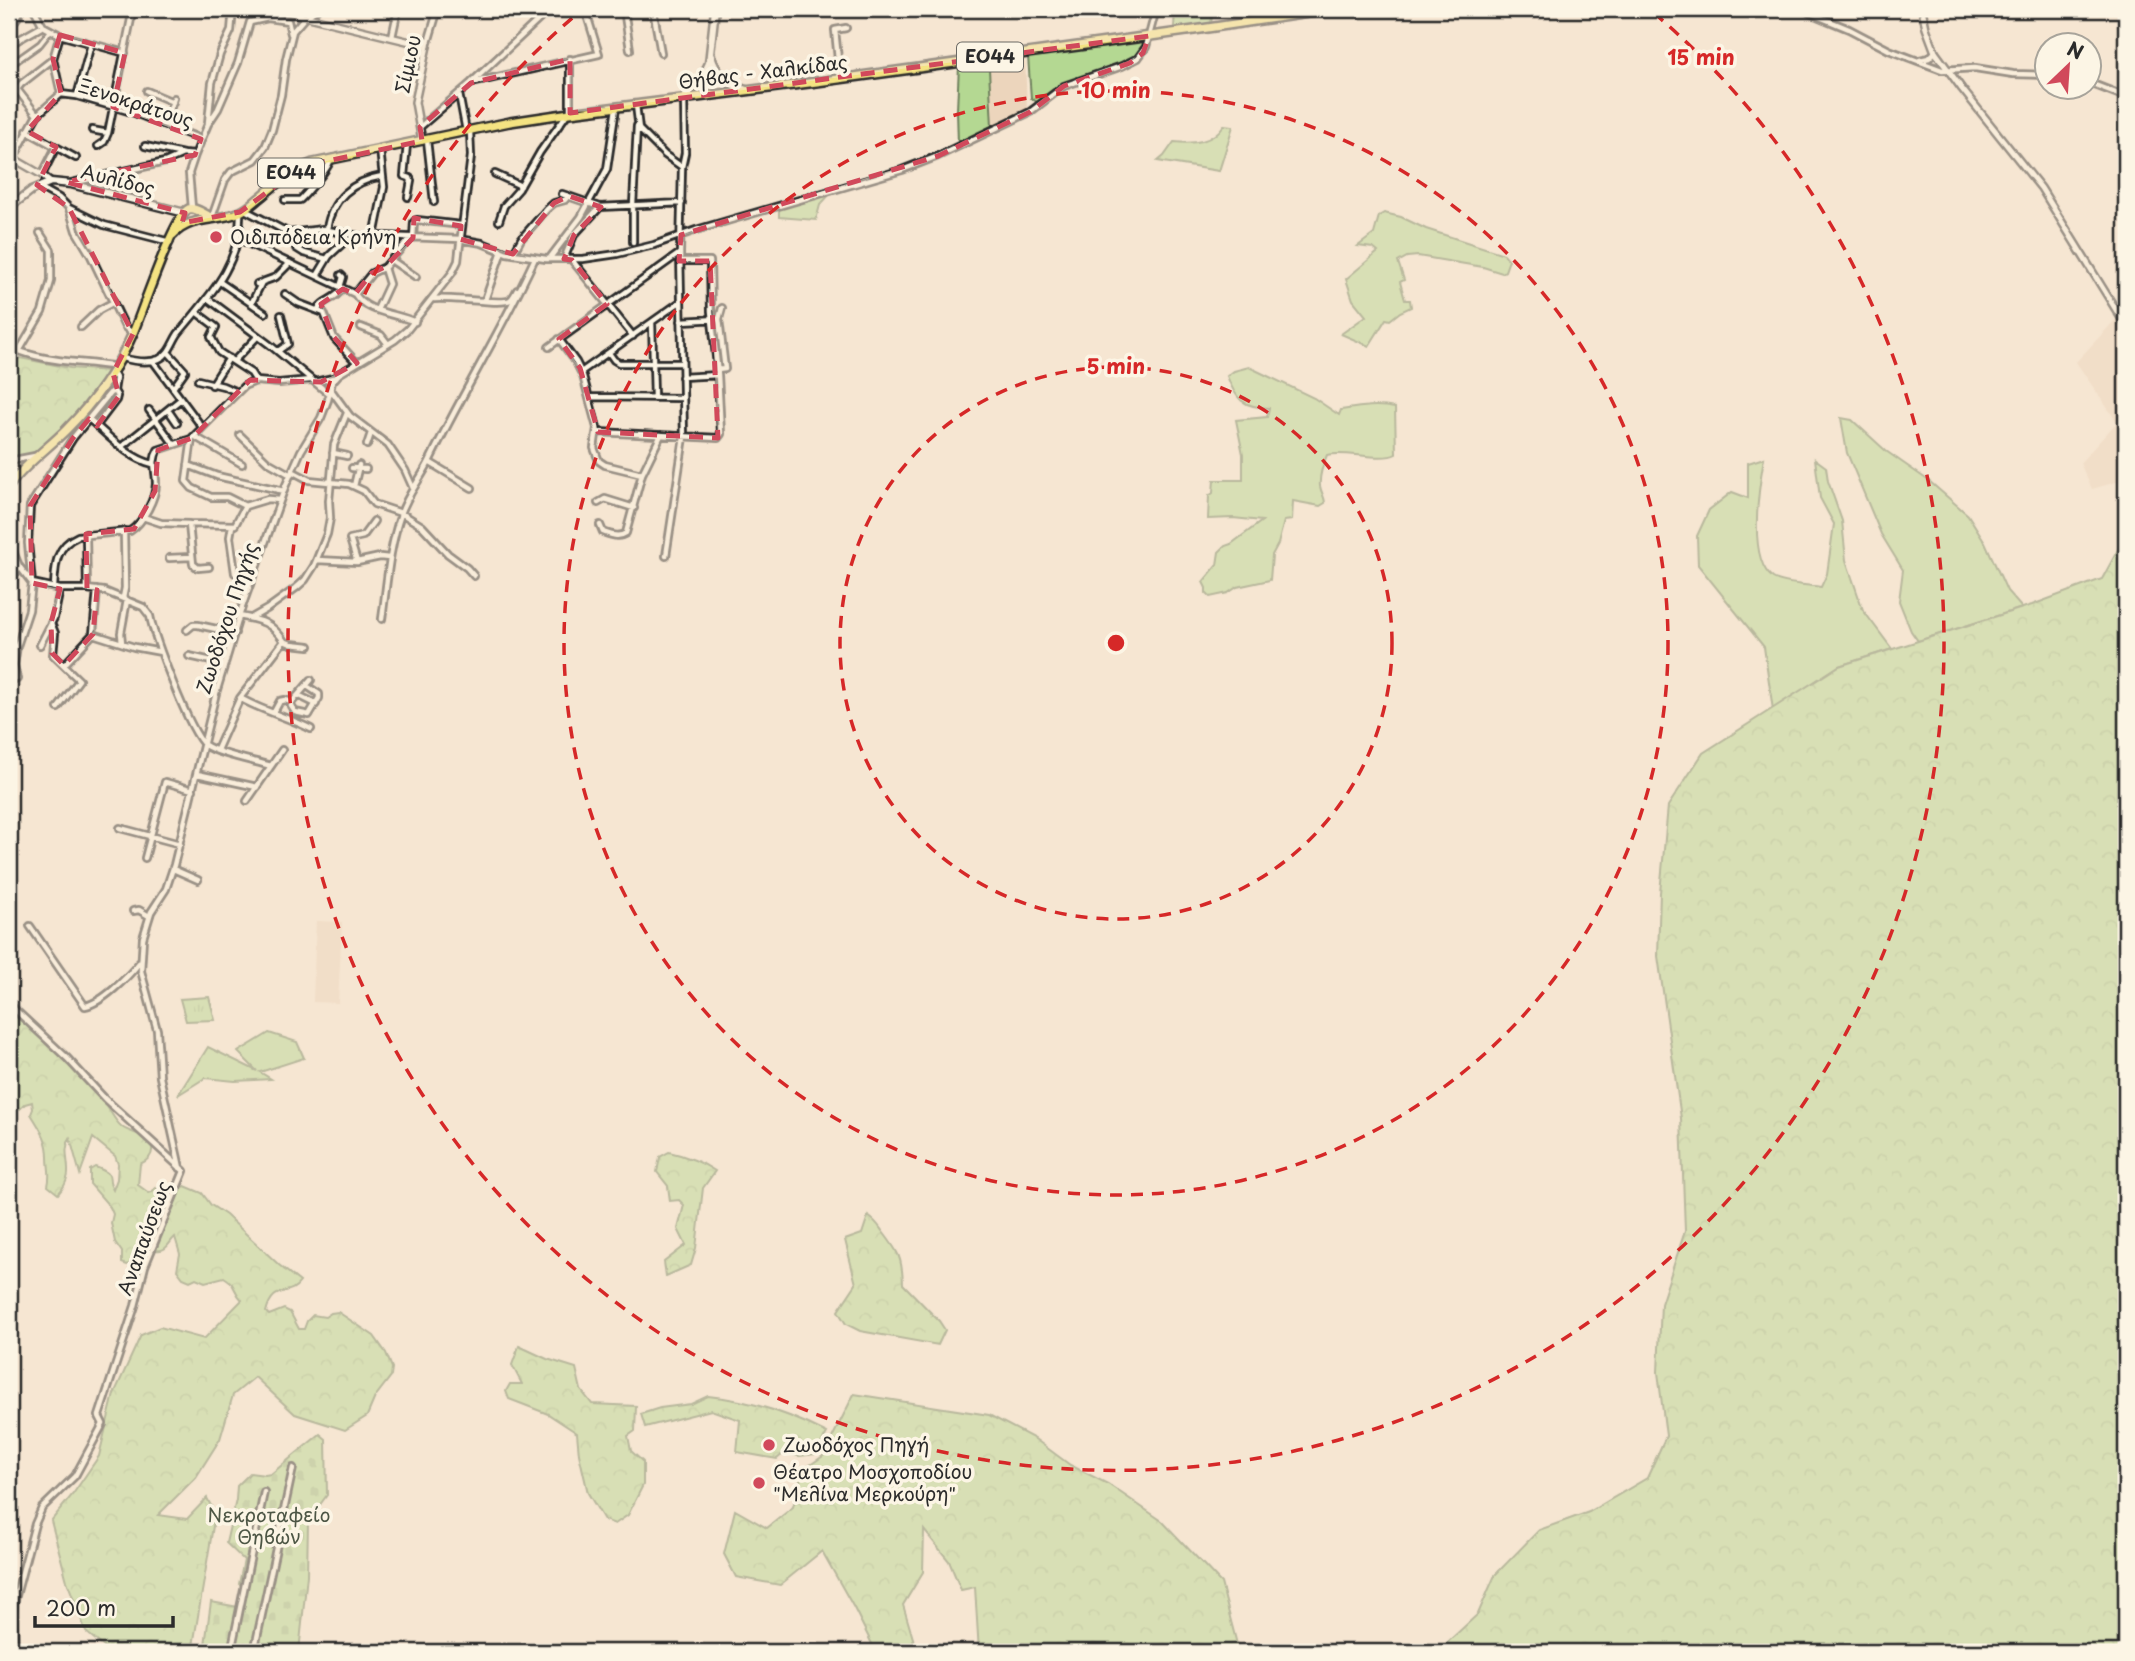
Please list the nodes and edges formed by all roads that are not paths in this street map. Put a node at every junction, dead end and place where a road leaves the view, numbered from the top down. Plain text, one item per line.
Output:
1 (20, 9) edge
2 (34, 9) edge
3 (133, 9) edge
4 (233, 9) edge
5 (272, 9) edge
6 (318, 9) edge
7 (396, 9) edge
8 (438, 9) edge
9 (511, 9) edge
10 (550, 9) edge
11 (585, 9) edge
12 (624, 9) edge
13 (653, 9) edge
14 (715, 9) edge
15 (1156, 9) edge
16 (1336, 9) edge
17 (1804, 9) edge
18 (1922, 9) edge
19 (292, 11) edge
20 (1287, 12) edge
21 (306, 16) junction
22 (541, 17) junction
23 (268, 18) junction
24 (43, 26) junction
25 (846, 27) dead end
26 (9, 28) edge
27 (51, 30) junction
28 (60, 35) junction
29 (1149, 36) junction
30 (392, 37) junction
31 (291, 39) junction
32 (91, 44) junction
33 (9, 45) edge
34 (427, 46) junction
35 (630, 50) dead end
36 (1935, 52) junction
37 (125, 53) junction
38 (661, 53) dead end
39 (711, 54) junction
40 (54, 59) junction
41 (570, 59) junction
42 (1916, 60) junction
43 (9, 66) edge
44 (1948, 70) junction
45 (2034, 75) edge
46 (840, 79) junction
47 (471, 83) junction
48 (16, 88) junction
49 (2104, 88) edge
50 (147, 91) dead end
51 (747, 91) junction
52 (459, 93) junction
53 (61, 94) junction
54 (77, 96) junction
55 (2126, 97) edge
56 (684, 98) junction
57 (9, 100) edge
58 (636, 106) junction
59 (113, 107) junction
60 (615, 108) junction
61 (568, 113) junction
62 (37, 115) junction
63 (165, 124) junction
64 (208, 124) junction
65 (638, 126) junction
66 (420, 127) junction
67 (92, 130) dead end
68 (27, 131) junction
69 (468, 131) junction
70 (108, 133) junction
71 (201, 139) junction
72 (424, 140) junction
73 (407, 144) junction
74 (98, 146) dead end
75 (145, 146) dead end
76 (56, 147) junction
77 (380, 149) junction
78 (183, 153) junction
79 (195, 155) junction
80 (11, 158) edge
81 (76, 158) dead end
82 (331, 159) junction
83 (682, 167) junction
84 (495, 174) dead end
85 (42, 175) junction
86 (383, 176) junction
87 (51, 182) junction
88 (71, 184) junction
89 (38, 186) junction
90 (521, 186) junction
91 (562, 194) dead end
92 (568, 196) junction
93 (408, 197) dead end
94 (285, 200) dead end
95 (434, 202) dead end
96 (588, 203) junction
97 (682, 203) junction
98 (633, 205) junction
99 (600, 207) junction
100 (9, 208) edge
101 (69, 208) junction
102 (195, 209) junction
103 (243, 211) junction
104 (184, 214) junction
105 (212, 217) junction
106 (499, 221) dead end
107 (193, 222) junction
108 (461, 225) junction
109 (327, 229) junction
110 (298, 232) junction
111 (40, 233) dead end
112 (346, 234) junction
113 (681, 234) junction
114 (374, 236) junction
115 (412, 237) junction
116 (171, 238) junction
117 (239, 239) junction
118 (460, 239) junction
119 (633, 242) dead end
120 (502, 251) junction
121 (680, 253) junction
122 (513, 254) junction
123 (534, 258) junction
124 (327, 259) junction
125 (549, 259) junction
126 (564, 259) junction
127 (391, 260) junction
128 (572, 260) junction
129 (680, 261) junction
130 (290, 263) junction
131 (384, 268) junction
132 (341, 275) dead end
133 (317, 276) junction
134 (416, 277) dead end
135 (220, 282) junction
136 (342, 288) junction
137 (285, 294) dead end
138 (355, 294) junction
139 (207, 298) junction
140 (433, 299) junction
141 (485, 300) junction
142 (252, 302) junction
143 (681, 302) junction
144 (112, 303) junction
145 (607, 304) junction
146 (722, 308) dead end
147 (318, 309) junction
148 (377, 310) junction
149 (196, 312) junction
150 (265, 313) dead end
151 (281, 315) dead end
152 (711, 319) junction
153 (719, 319) junction
154 (681, 321) junction
155 (415, 322) junction
156 (652, 322) junction
157 (2126, 326) edge
158 (81, 327) dead end
159 (361, 327) dead end
160 (132, 334) junction
161 (258, 336) junction
162 (633, 336) junction
163 (559, 339) junction
164 (388, 344) junction
165 (549, 346) dead end
166 (9, 347) edge
167 (723, 349) junction
168 (714, 350) junction
169 (18, 351) junction
170 (278, 351) junction
171 (168, 352) junction
172 (609, 352) junction
173 (122, 358) junction
174 (9, 359) edge
175 (232, 359) junction
176 (153, 361) junction
177 (357, 363) junction
178 (653, 363) junction
179 (682, 363) junction
180 (115, 370) junction
181 (581, 372) junction
182 (717, 372) junction
183 (334, 377) junction
184 (682, 377) junction
185 (198, 380) dead end
186 (256, 381) junction
187 (313, 381) junction
188 (212, 385) junction
189 (173, 388) junction
190 (114, 391) junction
191 (330, 392) junction
192 (237, 393) junction
193 (589, 397) junction
194 (654, 397) junction
195 (683, 398) junction
196 (181, 399) junction
197 (149, 410) dead end
198 (168, 410) junction
199 (347, 413) junction
200 (89, 419) junction
201 (156, 419) junction
202 (177, 423) dead end
203 (97, 425) junction
204 (202, 428) junction
205 (598, 432) junction
206 (371, 433) junction
207 (240, 435) dead end
208 (661, 435) junction
209 (193, 437) junction
210 (684, 437) junction
211 (174, 444) junction
212 (367, 445) dead end
213 (121, 447) junction
214 (333, 453) junction
215 (36, 456) junction
216 (347, 456) dead end
217 (9, 461) edge
218 (429, 462) junction
219 (153, 464) junction
220 (242, 464) dead end
221 (188, 465) junction
222 (366, 469) dead end
223 (291, 473) junction
224 (642, 474) junction
225 (330, 482) junction
226 (9, 486) edge
227 (354, 486) junction
228 (413, 488) junction
229 (472, 488) dead end
230 (284, 491) junction
231 (280, 500) junction
232 (598, 503) dead end
233 (245, 506) junction
234 (634, 508) junction
235 (401, 513) junction
236 (142, 517) junction
237 (374, 521) dead end
238 (189, 524) junction
239 (600, 525) dead end
240 (232, 526) junction
241 (124, 531) junction
242 (86, 534) junction
243 (9, 542) edge
244 (666, 555) dead end
245 (191, 557) junction
246 (169, 558) dead end
247 (389, 558) junction
248 (317, 559) junction
249 (357, 562) junction
250 (19, 566) junction
251 (209, 567) dead end
252 (474, 576) dead end
253 (251, 582) junction
254 (32, 583) junction
255 (57, 589) junction
256 (87, 589) junction
257 (97, 590) junction
258 (125, 599) junction
259 (9, 600) edge
260 (239, 616) junction
261 (253, 617) junction
262 (382, 619) dead end
263 (51, 623) junction
264 (187, 630) dead end
265 (235, 633) junction
266 (93, 634) junction
267 (284, 641) junction
268 (122, 643) junction
269 (40, 645) dead end
270 (309, 646) dead end
271 (162, 652) junction
272 (189, 656) dead end
273 (226, 664) junction
274 (64, 665) junction
275 (17, 679) dead end
276 (312, 680) dead end
277 (307, 686) junction
278 (298, 695) junction
279 (240, 698) junction
280 (292, 702) junction
281 (316, 704) junction
282 (58, 708) dead end
283 (274, 712) junction
284 (311, 729) dead end
285 (204, 744) junction
286 (217, 750) junction
287 (282, 750) dead end
288 (271, 766) junction
289 (197, 774) junction
290 (257, 787) junction
291 (193, 790) junction
292 (247, 800) dead end
293 (120, 828) dead end
294 (150, 837) junction
295 (180, 844) junction
296 (145, 858) dead end
297 (173, 869) junction
298 (198, 880) dead end
299 (133, 911) dead end
300 (149, 916) junction
301 (30, 926) dead end
302 (140, 962) junction
303 (9, 1004) edge
304 (177, 1151) junction
305 (166, 1155) junction
306 (180, 1168) junction
307 (293, 1468) dead end
308 (264, 1492) dead end
309 (15, 1652) edge
310 (231, 1652) edge
311 (254, 1652) edge

1 - 26 street
2 - 24 street
3 - 37 street
4 - 64 street
5 - 19 street
5 - 23 street
6 - 21 street
7 - 30 street
8 - 34 street, Σίμιου
9 - 22 street
10 - 22 street
11 - 41 street
12 - 35 street
13 - 38 street
14 - 39 main road
15 - 29 street
16 - 20 main road, Θήβας - Χαλκίδας / ΕΟ44
17 - 42 street
18 - 36 street
19 - 21 street
20 - 29 main road, Θήβας - Χαλκίδας / ΕΟ44
21 - 30 street
21 - 31 street
22 - 47 street
23 - 31 street
23 - 64 street
24 - 27 street
24 - 33 street
25 - 46 street
27 - 28 street
27 - 43 street
28 - 32 street
28 - 40 street
29 - 46 main road, Θήβας - Χαλκίδας / ΕΟ44
29 - 113 street
30 - 34 street
31 - 105 street
32 - 37 street
32 - 54 street
34 - 66 street, Σίμιου
36 - 42 street
36 - 44 street
37 - 59 street
39 - 51 main road
39 - 56 main road
40 - 48 street
40 - 53 street
41 - 47 street
41 - 61 street
42 - 44 street
44 - 45 street
44 - 157 street
46 - 51 main road, Θήβας - Χαλκίδας / ΕΟ44
47 - 52 street
48 - 57 street
48 - 62 street
49 - 55 street
50 - 63 street
51 - 56 main road, Θήβας - Χαλκίδας / ΕΟ44
52 - 66 street
52 - 69 street
53 - 54 street, Ξενοκράτους
53 - 62 street
54 - 59 street, Ξενοκράτους
56 - 58 main road, Θήβας - Χαλκίδας / ΕΟ44
56 - 83 street
58 - 60 main road, Θήβας - Χαλκίδας / ΕΟ44
58 - 65 street
59 - 63 street, Ξενοκράτους
59 - 70 street
60 - 61 main road, Θήβας - Χαλκίδας / ΕΟ44
60 - 96 street
61 - 69 main road, Θήβας - Χαλκίδας / ΕΟ44
61 - 90 street
62 - 68 street
63 - 71 street, Ξενοκράτους
64 - 71 street
65 - 83 street
65 - 98 street
66 - 72 street, Σίμιου
67 - 70 street
68 - 76 street
68 - 80 street
69 - 72 main road, Θήβας - Χαλκίδας / ΕΟ44
69 - 108 street
70 - 74 street
71 - 79 street
72 - 73 main road, Θήβας - Χαλκίδας / ΕΟ44
72 - 95 street
73 - 77 main road, Θήβας - Χαλκίδας / ΕΟ44
73 - 93 street
75 - 78 street
76 - 81 street
76 - 85 street
77 - 82 main road, Θήβας - Χαλκίδας / ΕΟ44
77 - 86 street
78 - 79 street
78 - 88 street
79 - 102 street
80 - 85 street
82 - 94 street
82 - 103 main road, Θήβας - Χαλκίδας / ΕΟ44
83 - 97 street
84 - 90 street
85 - 87 street
86 - 109 street
86 - 114 street
87 - 88 main road, Αυλίδος
87 - 89 main road, Αυλίδος
88 - 104 main road, Αυλίδος
89 - 100 main road, Αυλίδος
89 - 101 street
90 - 106 street
91 - 92 street
92 - 96 street
92 - 122 street
96 - 99 street
96 - 125 street
97 - 98 street
97 - 113 street
98 - 99 street
98 - 119 street
99 - 126 street
101 - 116 street
101 - 144 street
102 - 104 main road
102 - 105 main road
102 - 107 main road
103 - 105 main road, Θήβας - Χαλκίδας / ΕΟ44
103 - 110 street
103 - 117 street
104 - 107 main road
104 - 116 main road
105 - 107 main road, Θήβας - Χαλκίδας / ΕΟ44
107 - 116 main road
108 - 115 street
108 - 118 street
109 - 110 street
109 - 112 street
110 - 124 street
111 - 169 street
112 - 114 street
112 - 124 street
113 - 121 street
113 - 128 street
114 - 115 street
115 - 118 street
115 - 127 street
116 - 160 main road
117 - 130 street
117 - 135 street
118 - 120 street
118 - 140 street
120 - 122 street
120 - 141 street
121 - 129 street
121 - 145 street
122 - 123 street
123 - 125 street
123 - 141 street
123 - 218 street
124 - 133 street
125 - 126 street
126 - 128 street
127 - 131 street
127 - 134 street
128 - 145 street
129 - 143 street
129 - 152 street
130 - 133 street
130 - 142 street
131 - 138 street
131 - 148 street
132 - 136 street
133 - 136 street
135 - 139 street
135 - 142 street
136 - 138 street
136 - 147 street
137 - 147 street
138 - 148 street
139 - 149 street
139 - 161 street
140 - 141 street
140 - 155 street
142 - 150 street
143 - 154 street
143 - 156 street
144 - 158 street
144 - 160 street
145 - 162 street
145 - 163 street
146 - 153 street
147 - 177 street
148 - 155 street
149 - 171 street
149 - 175 street
151 - 170 street
152 - 153 street
152 - 154 street
152 - 168 street
153 - 167 street
154 - 179 street
155 - 164 street
156 - 162 street
156 - 178 street
159 - 164 street
160 - 173 main road
161 - 170 street
161 - 175 street
162 - 172 street
163 - 165 street
163 - 181 street
164 - 177 street
166 - 169 street
167 - 168 street
167 - 182 street
168 - 182 street
169 - 174 street
169 - 180 street
170 - 187 street
171 - 176 street
171 - 189 street
172 - 178 street
172 - 181 street
173 - 176 street
173 - 180 main road
175 - 186 street
175 - 188 street
176 - 189 street
177 - 183 street
178 - 179 street
178 - 194 street
179 - 184 street
180 - 190 street
180 - 215 main road
181 - 193 street
182 - 184 street
182 - 210 street
183 - 187 street
183 - 191 street, Ζωοδόχου Πηγής
184 - 195 street
185 - 188 street
186 - 187 street
186 - 192 street
187 - 191 street
188 - 192 street
189 - 196 street
190 - 200 street
190 - 203 street
191 - 199 street
191 - 223 street, Ζωοδόχου Πηγής
192 - 204 street
193 - 194 street
193 - 205 street
194 - 195 street
195 - 210 street
196 - 198 street
196 - 204 street
197 - 201 street
198 - 201 street
198 - 202 street
199 - 206 street
199 - 214 street
200 - 203 street
200 - 254 street
201 - 211 street
201 - 213 street
203 - 213 street
204 - 209 street
205 - 208 street
205 - 224 street
206 - 212 street
206 - 228 street
207 - 223 street
208 - 210 street
208 - 224 street
209 - 211 street
209 - 220 street
209 - 221 street
210 - 244 street
211 - 219 street
213 - 219 street
214 - 216 street
214 - 225 street
215 - 217 street
215 - 226 main road
218 - 228 street
218 - 229 street
219 - 236 street
221 - 230 street
221 - 233 street
222 - 227 street
223 - 225 street
223 - 230 street, Ζωοδόχου Πηγής
224 - 234 street
225 - 227 street
225 - 248 street
227 - 235 street
228 - 235 street
230 - 231 street, Ζωοδόχου Πηγής
231 - 233 street
231 - 253 street, Ζωοδόχου Πηγής
232 - 234 street
233 - 240 street
234 - 239 street
235 - 247 street
235 - 252 street
236 - 238 street
236 - 241 street
237 - 249 street
238 - 240 street
238 - 245 street
240 - 253 street
241 - 242 street
241 - 258 street
242 - 255 street
242 - 256 street
243 - 250 street
245 - 246 street
245 - 251 street
247 - 249 street
247 - 262 street
248 - 249 street
248 - 261 street
250 - 254 street
250 - 259 street
253 - 260 street, Ζωοδόχου Πηγής
254 - 255 street
254 - 275 street
255 - 256 street
255 - 263 street
256 - 257 street
257 - 258 street
257 - 266 street
258 - 268 street
258 - 271 street
260 - 261 street
260 - 265 street, Ζωοδόχου Πηγής
261 - 267 street
263 - 269 street
263 - 274 street
264 - 265 street
265 - 273 street, Ζωοδόχου Πηγής
266 - 268 street
266 - 274 street
267 - 270 street
267 - 279 street
268 - 271 street
271 - 285 street
272 - 273 street
273 - 285 street, Ζωοδόχου Πηγής
274 - 282 street
276 - 277 street
277 - 278 street
277 - 281 street
278 - 280 street
278 - 281 street
279 - 283 street
279 - 286 street
280 - 281 street
280 - 283 street
283 - 284 street
285 - 286 street
285 - 289 street, Ζωοδόχου Πηγής
286 - 288 street
287 - 288 street
288 - 290 street
289 - 290 street
289 - 291 street, Ζωοδόχου Πηγής
290 - 292 street
291 - 294 street
291 - 295 street, Ζωοδόχου Πηγής
293 - 294 street
294 - 295 street
294 - 296 street
295 - 297 street, Ζωοδόχου Πηγής
297 - 298 street
297 - 300 street, Ζωοδόχου Πηγής
299 - 300 street
300 - 302 street, Ζωοδόχου Πηγής
301 - 302 street
302 - 304 street, Ζωοδόχου Πηγής
303 - 305 street, Αναπαύσεως
304 - 305 street
304 - 306 street, Ζωοδόχου Πηγής
305 - 306 street, Αναπαύσεως
306 - 309 street, Αναπαύσεως
307 - 311 street
308 - 310 street

